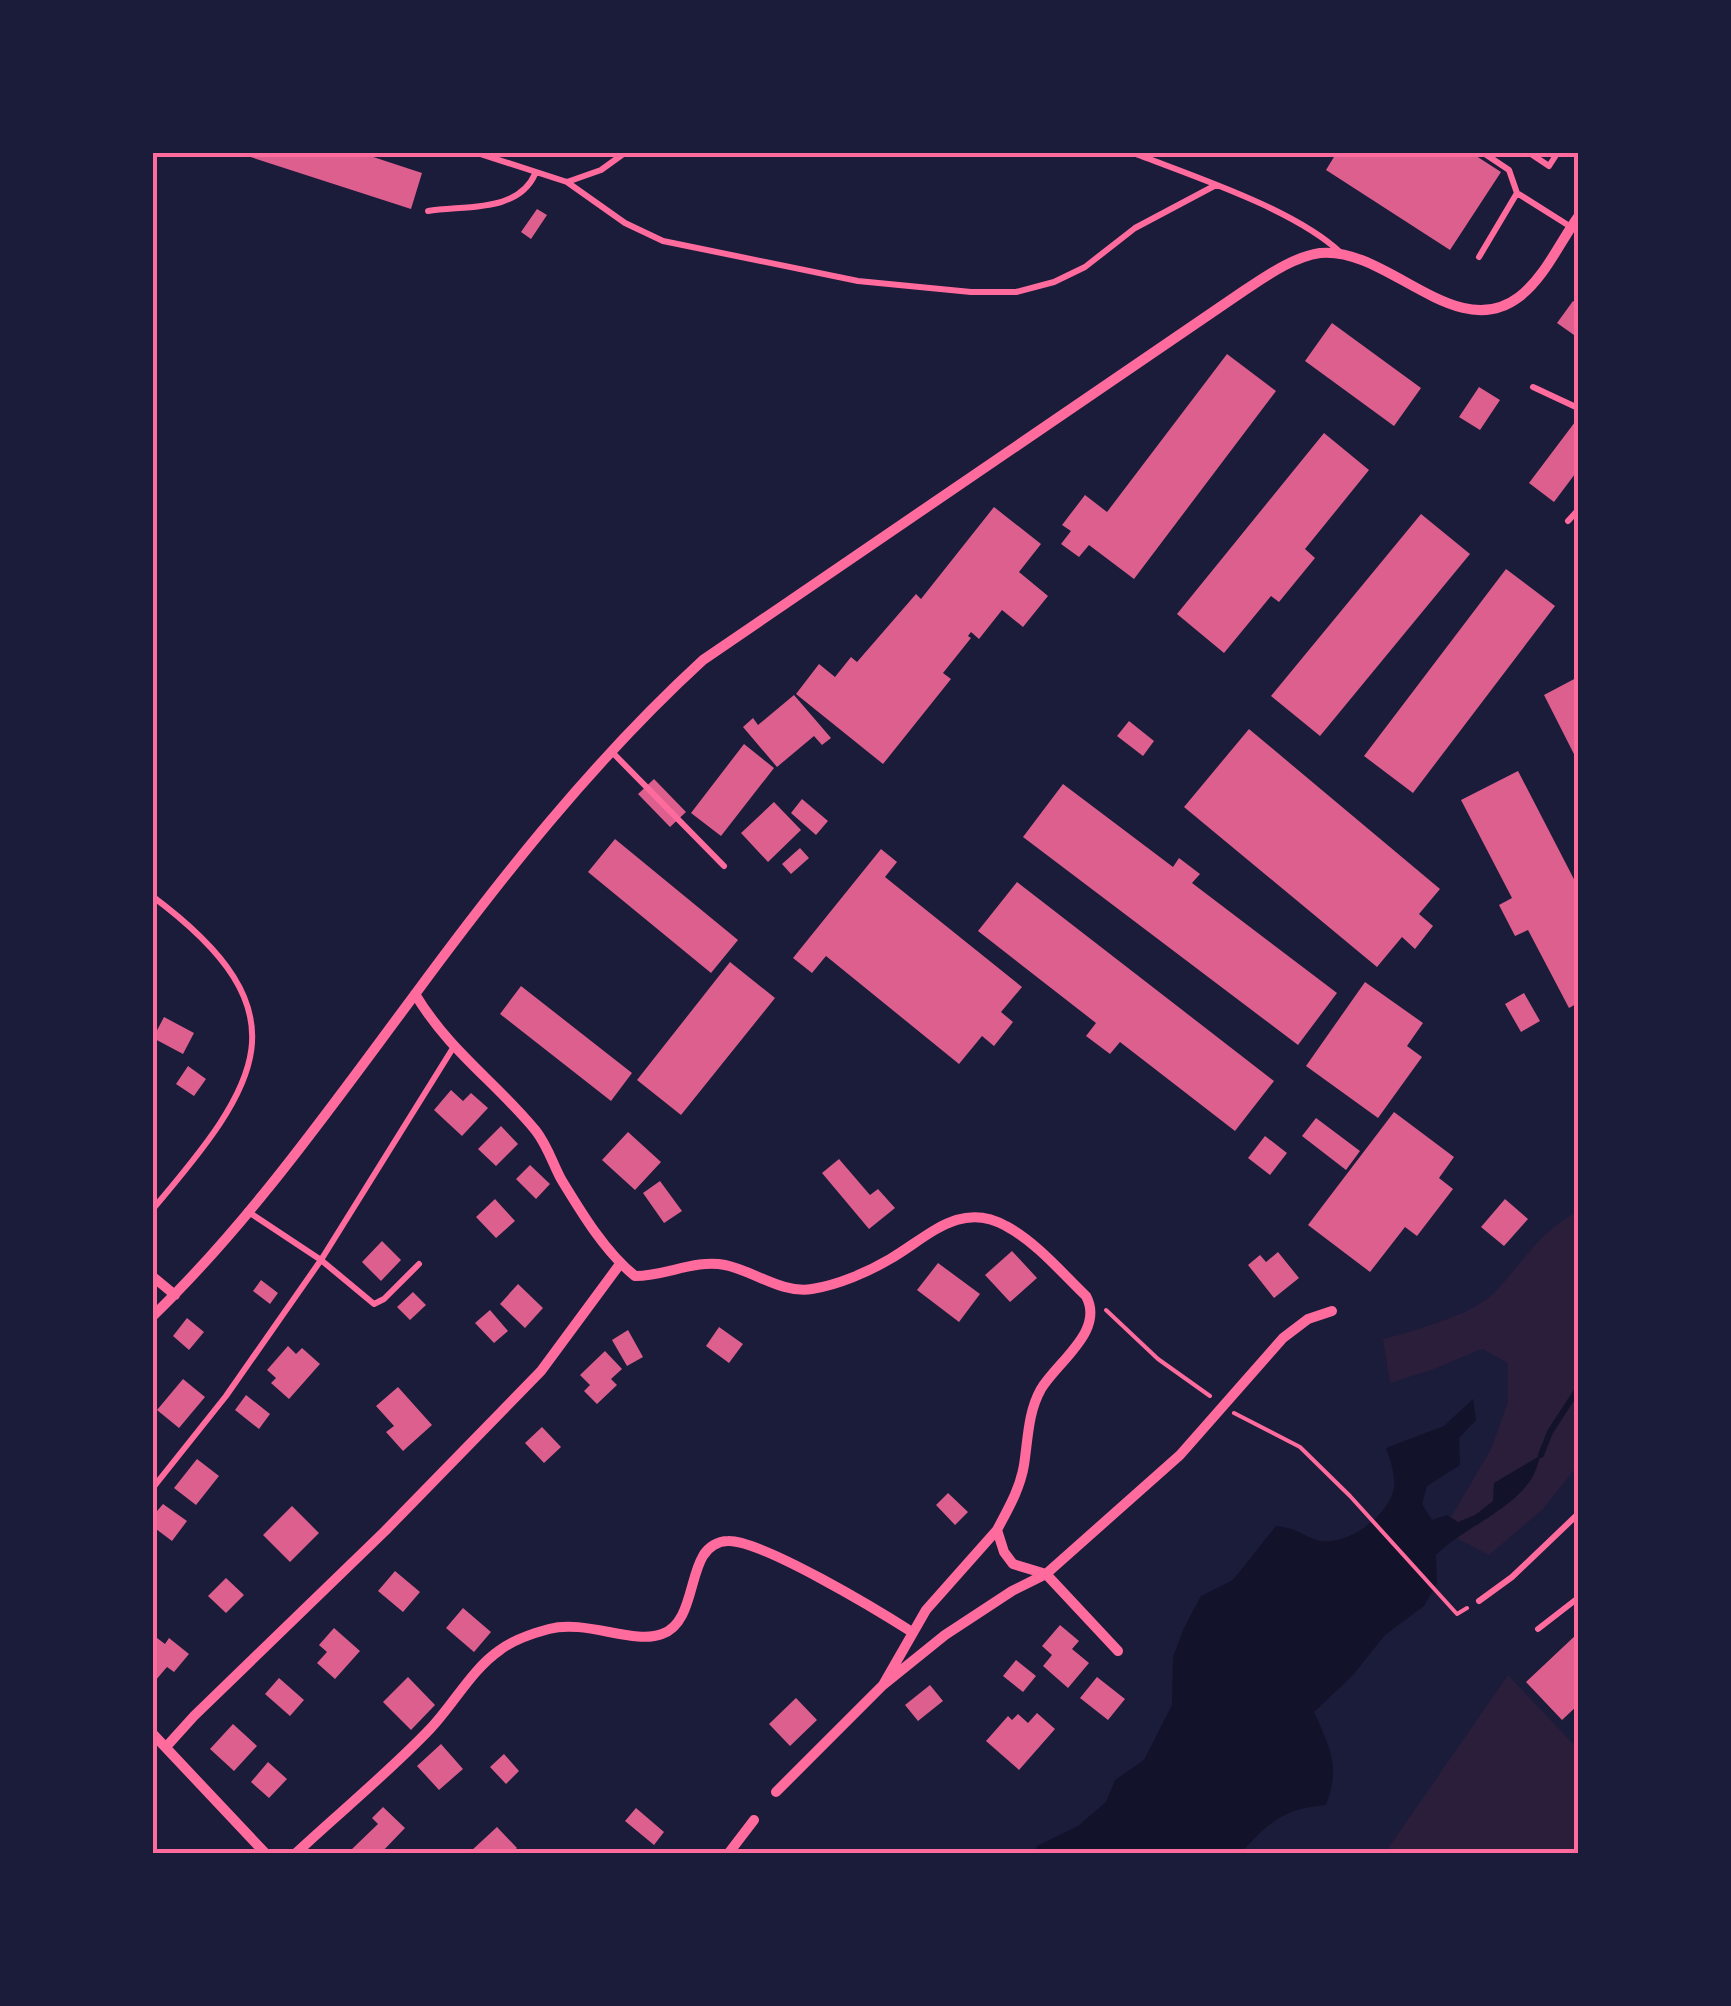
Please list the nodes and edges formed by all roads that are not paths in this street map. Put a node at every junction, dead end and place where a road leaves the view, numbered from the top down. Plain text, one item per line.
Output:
1 (474, 152) edge
2 (626, 152) edge
3 (1130, 152) edge
4 (1482, 152) edge
5 (1528, 152) edge
6 (1558, 152) edge
7 (534, 174) junction
8 (567, 182) junction
9 (1216, 185) junction
10 (1517, 193) junction
11 (428, 211) dead end
12 (1578, 216) edge
13 (1571, 227) junction
14 (1341, 253) junction
15 (1479, 257) dead end
16 (1533, 387) dead end
17 (1578, 408) edge
18 (1578, 510) edge
19 (1568, 521) dead end
20 (611, 751) junction
21 (724, 866) dead end
22 (152, 896) edge
23 (415, 994) junction
24 (454, 1048) junction
25 (152, 1210) edge
26 (247, 1211) junction
27 (322, 1260) junction
28 (418, 1264) dead end
29 (620, 1264) junction
30 (152, 1276) edge
31 (175, 1296) junction
32 (1332, 1310) dead end
33 (152, 1317) edge
34 (152, 1489) edge
35 (1578, 1514) edge
36 (997, 1530) junction
37 (1046, 1574) junction
38 (1578, 1598) edge
39 (1479, 1600) dead end
40 (1538, 1630) dead end
41 (912, 1632) junction
42 (1118, 1651) dead end
43 (883, 1684) junction
44 (152, 1734) edge
45 (166, 1747) junction
46 (776, 1792) dead end
47 (754, 1820) dead end
48 (266, 1854) edge
49 (295, 1854) edge
50 (728, 1854) edge

1 - 7 lane
2 - 8 lane
3 - 9 lane
4 - 10 lane
5 - 6 lane
7 - 8 lane
7 - 11 lane
8 - 9 lane
9 - 14 lane
10 - 13 lane
10 - 15 lane
12 - 13 street
13 - 14 street
14 - 20 street
16 - 17 lane
18 - 19 lane
20 - 21 lane
20 - 23 street
22 - 25 lane
23 - 24 street
23 - 26 street
24 - 27 lane
24 - 29 street
26 - 27 lane
26 - 31 street
27 - 28 lane
27 - 34 lane
29 - 36 street
29 - 45 street
30 - 31 street
31 - 33 street
32 - 37 street
35 - 39 lane
36 - 37 street
36 - 41 street
37 - 42 street
37 - 43 street
38 - 40 lane
41 - 43 street
41 - 49 street
43 - 46 street
44 - 45 street
45 - 48 street
47 - 50 street

